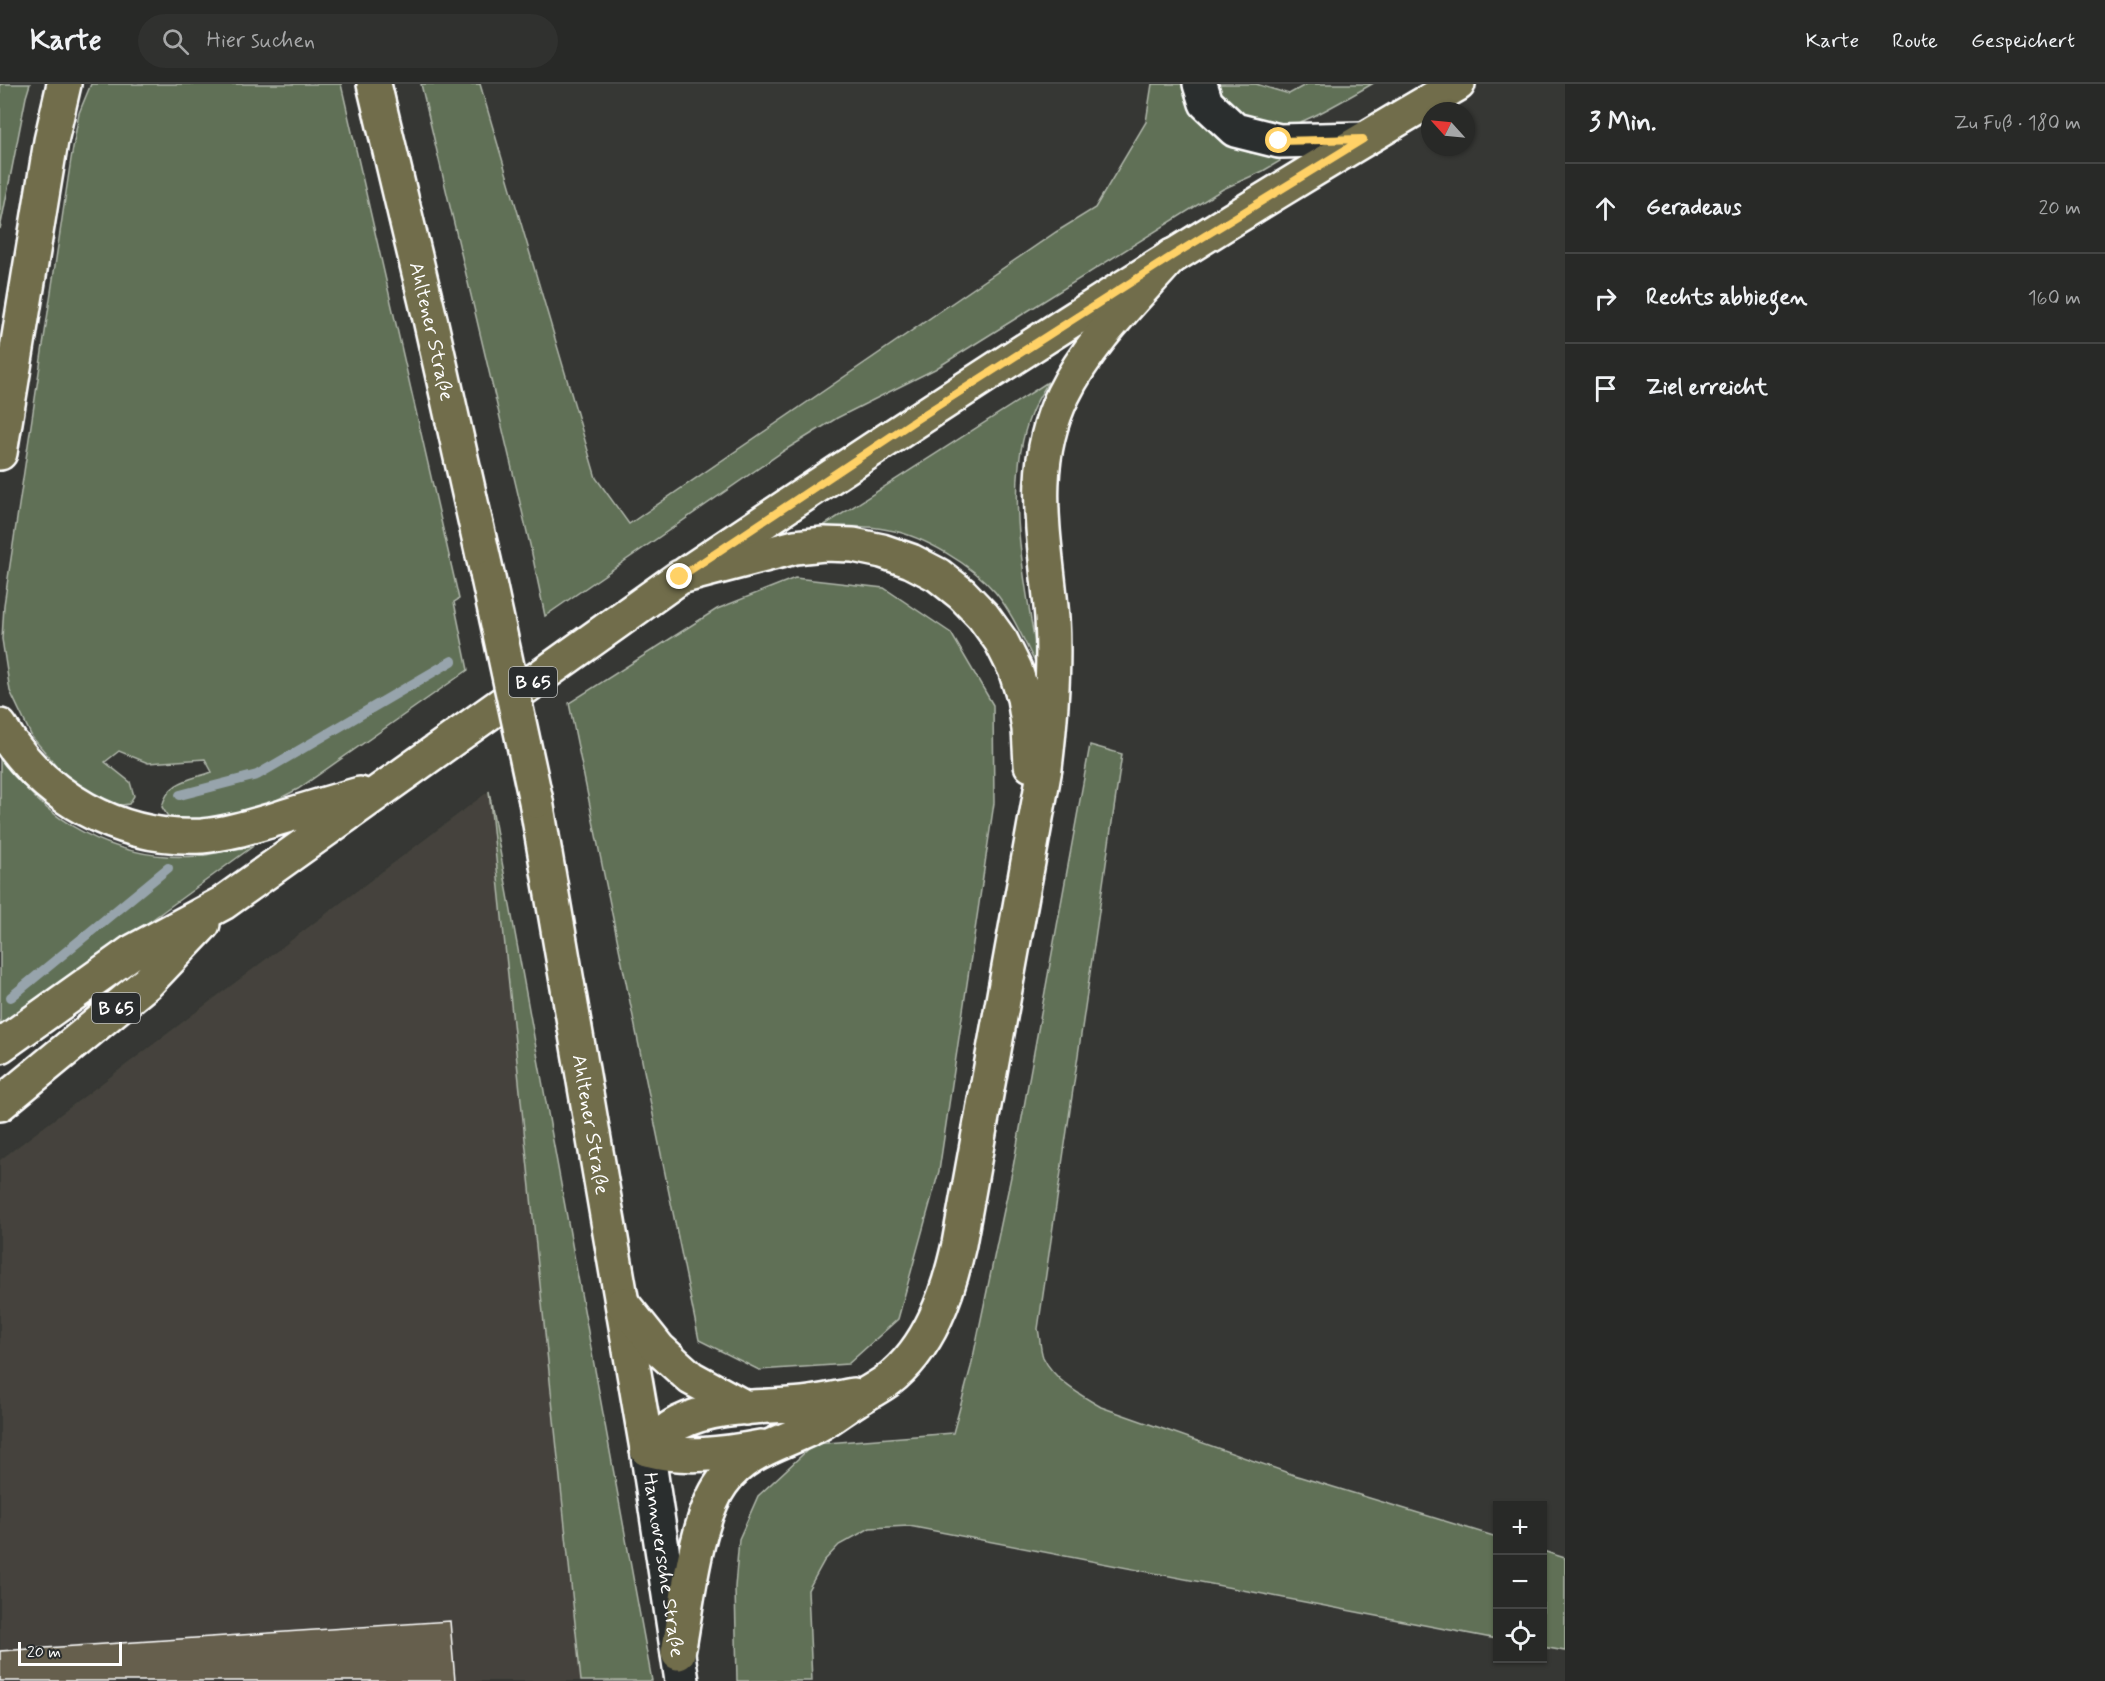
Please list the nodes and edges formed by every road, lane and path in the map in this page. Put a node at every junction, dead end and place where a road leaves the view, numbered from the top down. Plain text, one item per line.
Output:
1 (64, 84) edge
2 (374, 84) edge
3 (1200, 84) edge
4 (1458, 84) edge
5 (1363, 139) junction
6 (1172, 256) junction
7 (0, 453) edge
8 (680, 577) junction
9 (0, 726) edge
10 (385, 786) junction
11 (1034, 827) junction
12 (223, 903) junction
13 (0, 1046) edge
14 (0, 1104) edge
15 (623, 1304) junction
16 (866, 1393) junction
17 (746, 1407) junction
18 (769, 1445) junction
19 (647, 1449) junction
20 (680, 1667) edge

1 - 7 main road
2 - 15 main road, Ahltener Straße, bridge
3 - 5 street
4 - 5 main road, B 65
5 - 6 main road, B 65
6 - 8 main road, B 65
6 - 11 main road
8 - 10 main road, B 65
8 - 11 main road
9 - 10 main road
10 - 12 main road, B 65
11 - 16 main road
12 - 13 main road, B 65
12 - 14 main road, B 65
15 - 17 main road
15 - 19 main road, Ahltener Straße
16 - 17 main road
16 - 18 main road
17 - 19 main road
18 - 19 main road
18 - 20 main road
19 - 20 street, Hannoversche Straße

